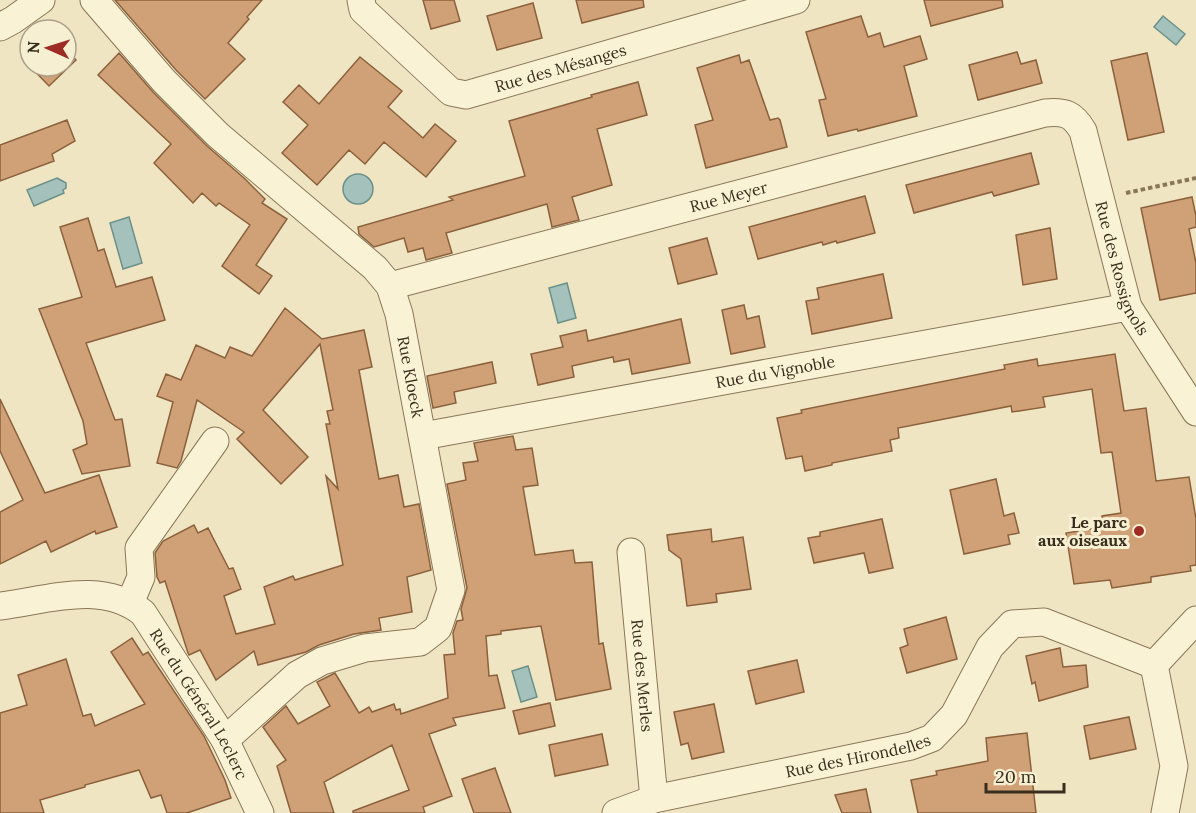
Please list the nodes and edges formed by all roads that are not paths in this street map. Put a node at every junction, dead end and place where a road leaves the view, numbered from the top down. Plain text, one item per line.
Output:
1 (41, 0) edge
2 (94, 0) edge
3 (361, 0) edge
4 (796, 0) edge
5 (0, 27) edge
6 (1068, 114) joint
7 (390, 286) junction
8 (1128, 307) junction
9 (1196, 412) edge
10 (423, 436) junction
11 (214, 441) dead end
12 (631, 552) dead end
13 (130, 603) junction
14 (0, 606) edge
15 (1196, 620) edge
16 (1154, 664) junction
17 (225, 740) junction
18 (654, 799) junction
19 (260, 813) edge
20 (616, 813) edge
21 (1165, 813) edge

1 - 5 street
2 - 7 street, Rue Kloeck
3 - 4 street, Rue des Mésanges
6 - 7 street, Rue Meyer
6 - 8 street, Rue des Rossignols
7 - 10 street, Rue Kloeck
8 - 9 street, Rue des Rossignols
8 - 10 street, Rue du Vignoble
10 - 17 street, Rue Kloeck
11 - 13 street
12 - 18 street, Rue des Merles
13 - 14 street
13 - 17 street, Rue du Général Leclerc
15 - 16 street
16 - 18 street, Rue des Hirondelles
16 - 21 street
17 - 19 street, Rue du Général Leclerc
18 - 20 street, Rue des Hirondelles

